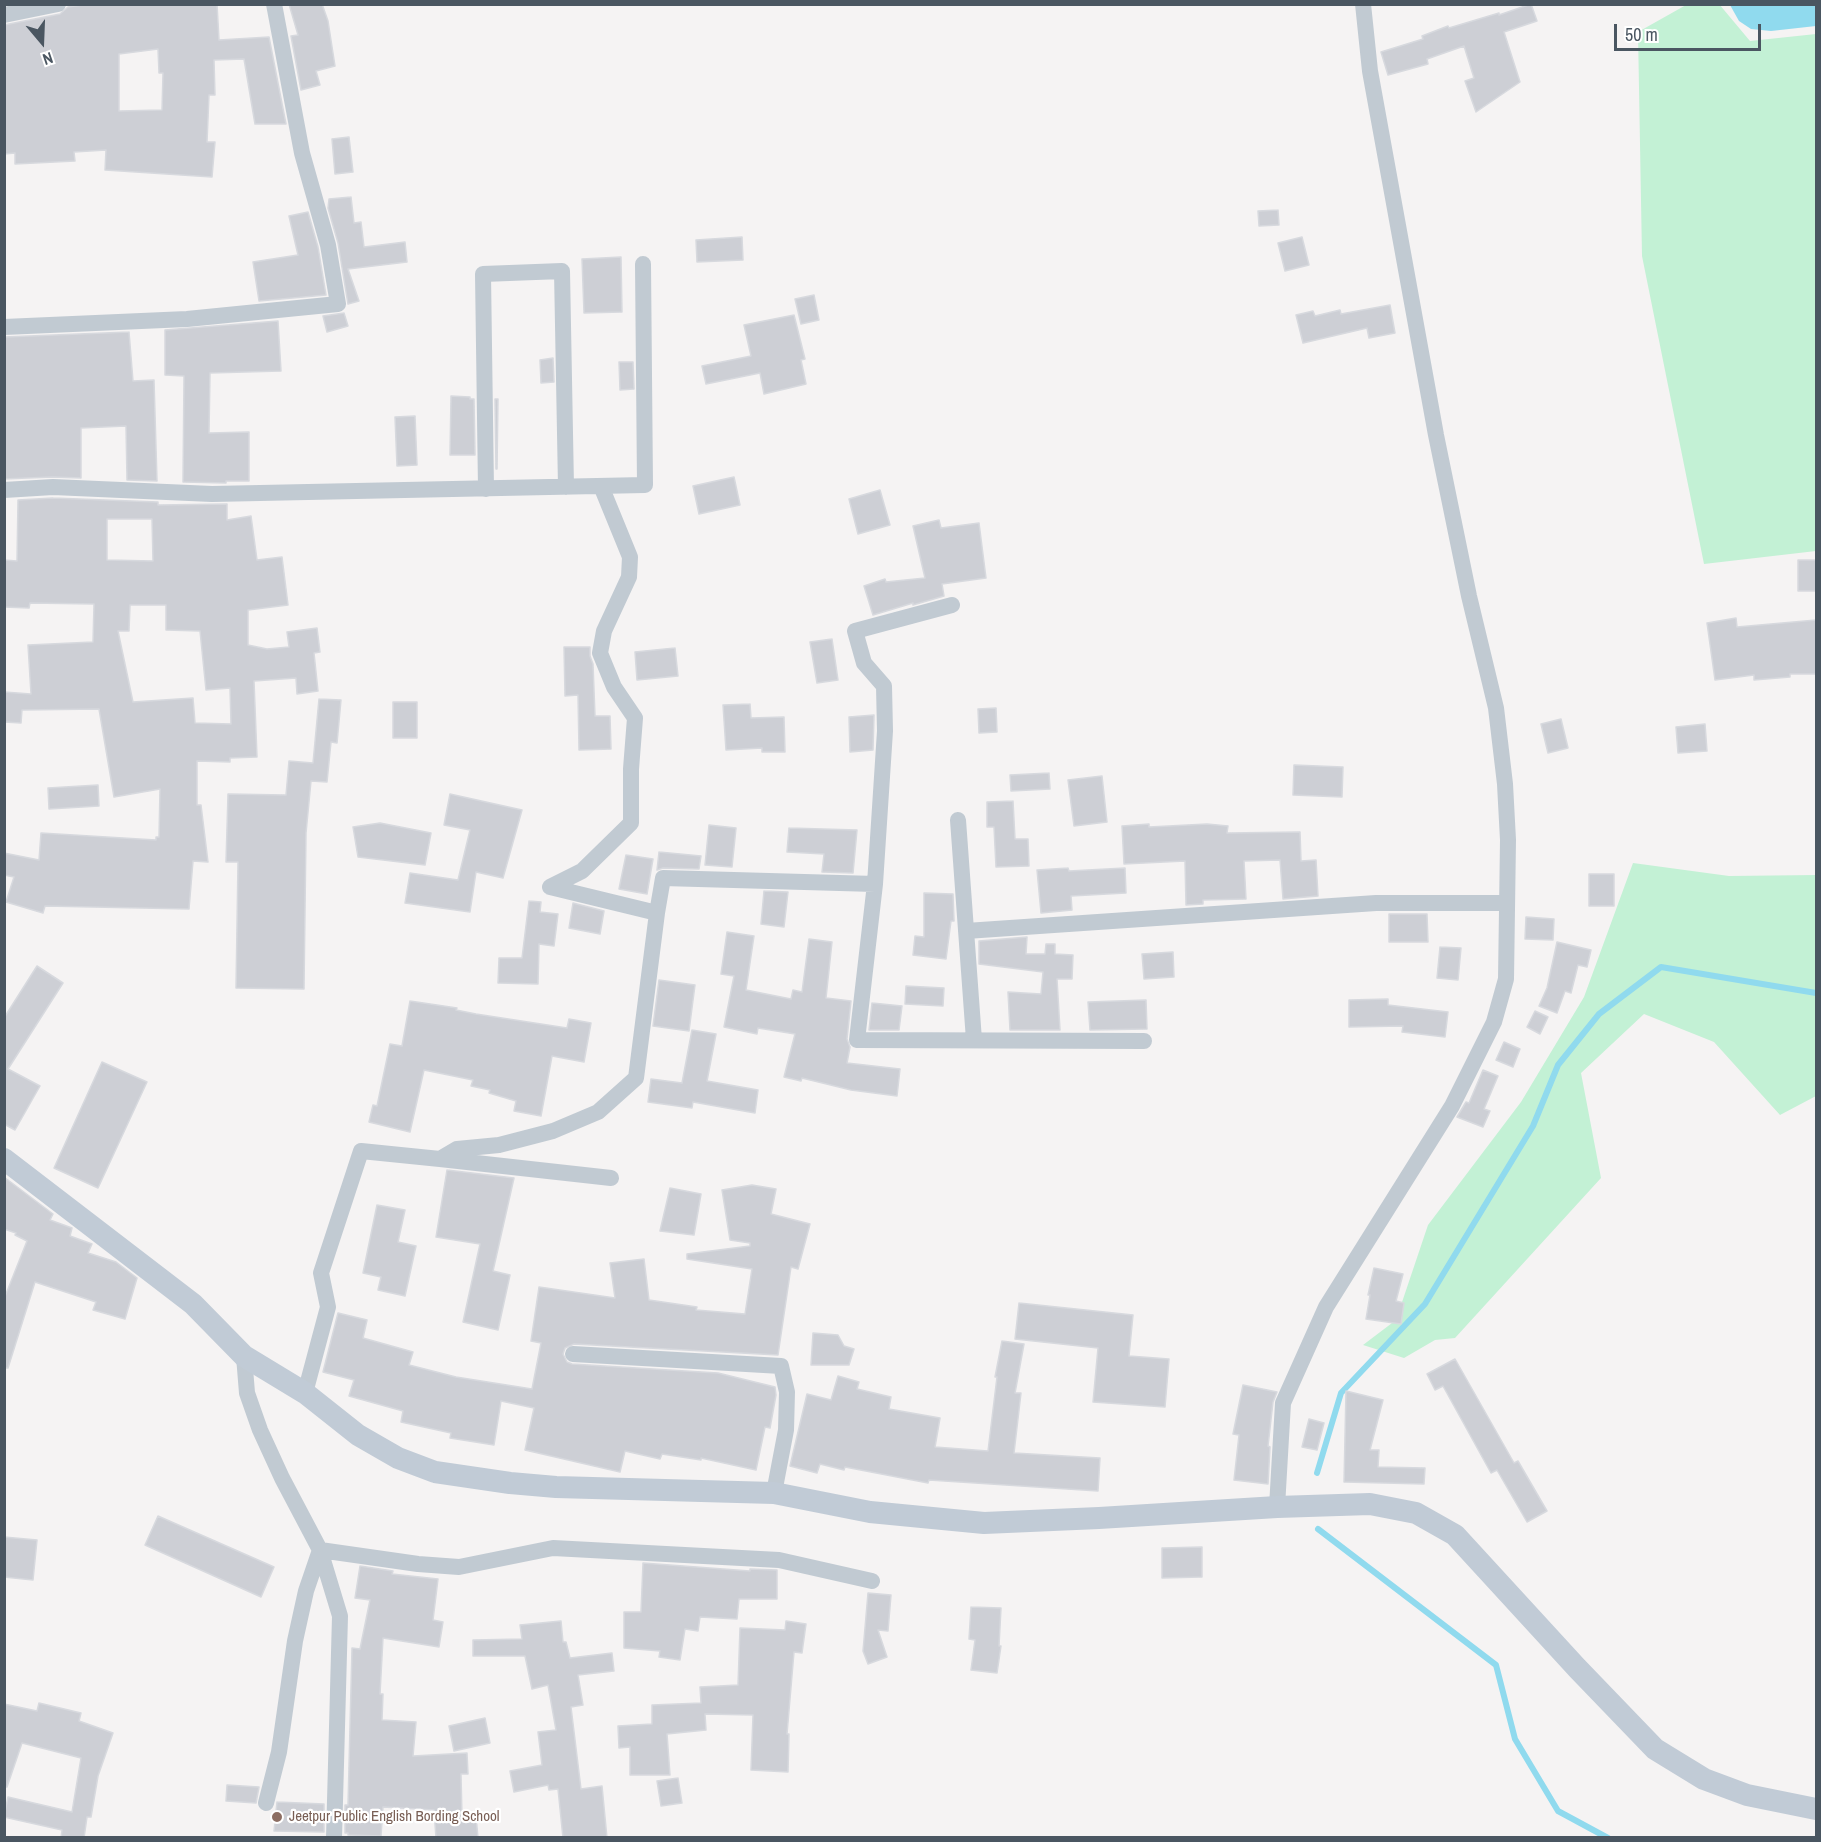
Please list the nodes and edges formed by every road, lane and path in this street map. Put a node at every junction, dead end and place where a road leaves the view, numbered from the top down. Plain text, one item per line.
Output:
1 (274, 4) edge
2 (1363, 4) edge
3 (48, 5) edge
4 (4, 15) edge
5 (643, 264) dead end
6 (4, 327) edge
7 (601, 486) junction
8 (566, 487) junction
9 (486, 489) junction
10 (4, 490) edge
11 (952, 605) dead end
12 (958, 820) dead end
13 (875, 884) junction
14 (1506, 903) junction
15 (657, 913) junction
16 (966, 931) junction
17 (974, 1040) junction
18 (1144, 1041) dead end
19 (4, 1159) edge
20 (440, 1159) junction
21 (611, 1178) dead end
22 (573, 1354) dead end
23 (244, 1356) junction
24 (305, 1393) junction
25 (774, 1493) junction
26 (1277, 1507) junction
27 (320, 1550) junction
28 (872, 1581) dead end
29 (266, 1803) dead end
30 (1816, 1809) edge
31 (334, 1838) edge

1 - 6 street
2 - 14 street
3 - 4 street
5 - 7 street
7 - 8 street
7 - 15 street
8 - 9 street
8 - 9 street
9 - 10 street
11 - 13 street
12 - 16 street
13 - 15 street
13 - 17 street
14 - 16 street
14 - 26 street
15 - 20 street
16 - 17 street
17 - 18 street
19 - 23 street
20 - 21 street
20 - 24 street
22 - 25 street
23 - 24 street
23 - 27 street
24 - 25 street
25 - 26 street
26 - 30 street
27 - 28 street
27 - 29 street
27 - 31 street

